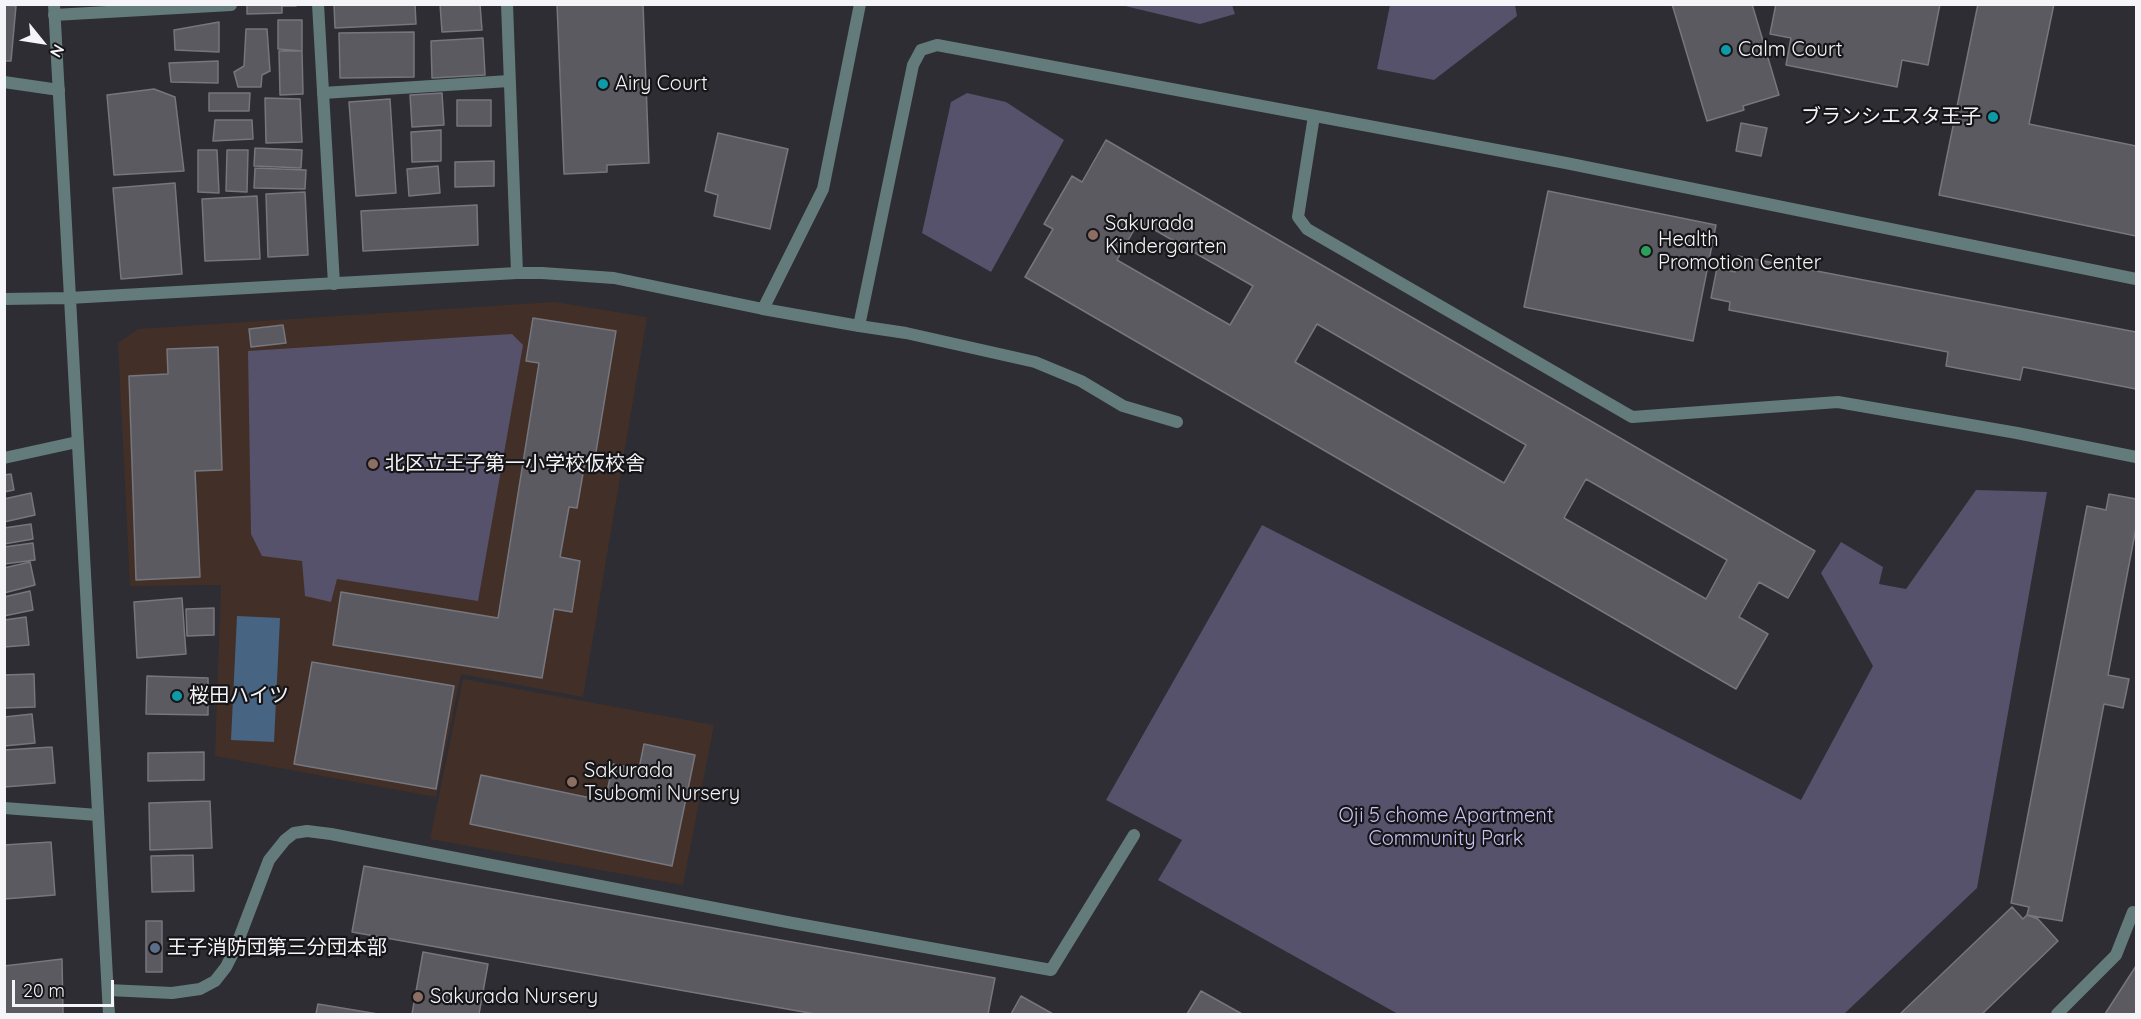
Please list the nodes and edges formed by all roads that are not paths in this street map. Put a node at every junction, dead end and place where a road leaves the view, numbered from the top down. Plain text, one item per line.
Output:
1 (318, 4) edge
2 (507, 4) edge
3 (860, 4) edge
4 (231, 5) edge
5 (54, 10) edge
6 (509, 81) junction
7 (4, 82) edge
8 (59, 90) junction
9 (323, 93) junction
10 (1314, 116) junction
11 (517, 273) junction
12 (2136, 279) edge
13 (334, 284) junction
14 (69, 298) junction
15 (4, 299) edge
16 (763, 309) junction
17 (859, 327) junction
18 (1177, 422) dead end
19 (77, 442) junction
20 (2136, 457) edge
21 (4, 458) edge
22 (4, 808) edge
23 (98, 815) junction
24 (1134, 835) dead end
25 (2133, 912) dead end
26 (108, 990) junction
27 (109, 1014) edge
28 (2057, 1014) edge

1 - 9 street
2 - 6 street
3 - 16 street
4 - 5 street
5 - 8 street
6 - 9 street
6 - 11 street
7 - 8 street
8 - 14 street
9 - 13 street
10 - 12 street
10 - 17 street
10 - 20 street
11 - 13 street
11 - 16 street
13 - 14 street
14 - 15 street
14 - 19 street
16 - 17 street
17 - 18 street
19 - 21 street
19 - 23 street
22 - 23 street
23 - 26 street
24 - 26 street
25 - 28 street
26 - 27 street

